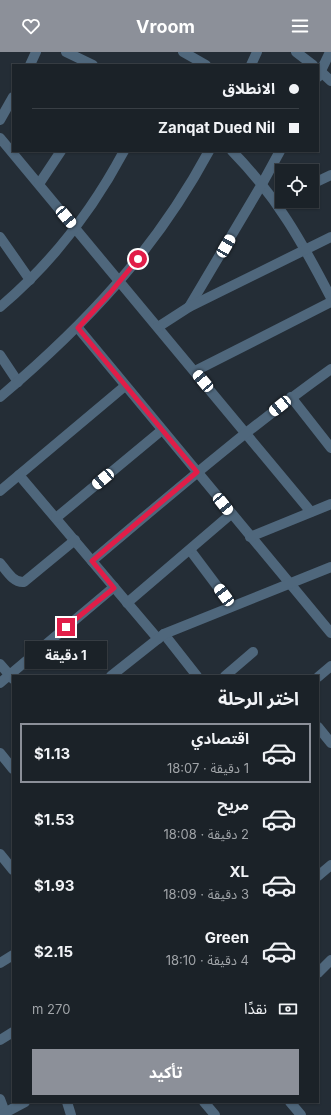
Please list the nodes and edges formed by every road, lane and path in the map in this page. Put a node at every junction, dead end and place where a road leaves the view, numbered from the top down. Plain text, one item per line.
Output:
1 (36, 52) edge
2 (66, 52) edge
3 (183, 52) edge
4 (257, 52) edge
5 (296, 52) edge
6 (330, 52) edge
7 (30, 64) edge
8 (91, 64) edge
9 (204, 64) edge
10 (251, 64) edge
11 (312, 64) edge
12 (319, 73) edge
13 (331, 81) edge
14 (12, 99) edge
15 (0, 120) edge
16 (0, 138) edge
17 (60, 152) edge
18 (123, 152) edge
19 (208, 152) edge
20 (233, 152) edge
21 (279, 152) edge
22 (331, 174) edge
23 (319, 180) edge
24 (39, 184) junction
25 (262, 184) junction
26 (275, 197) edge
27 (283, 208) edge
28 (76, 228) junction
29 (0, 237) edge
30 (331, 237) edge
31 (306, 249) junction
32 (30, 280) junction
33 (120, 281) junction
34 (331, 298) edge
35 (331, 302) edge
36 (0, 307) edge
37 (189, 308) junction
38 (158, 327) junction
39 (78, 328) junction
40 (0, 355) edge
41 (331, 369) edge
42 (195, 371) junction
43 (18, 382) junction
44 (125, 386) junction
45 (0, 397) edge
46 (292, 397) junction
47 (162, 430) junction
48 (246, 433) junction
49 (329, 442) edge
50 (197, 472) junction
51 (19, 475) junction
52 (0, 491) edge
53 (331, 504) edge
54 (311, 512) junction
55 (231, 514) junction
56 (56, 518) junction
57 (250, 537) junction
58 (75, 540) junction
59 (190, 550) junction
60 (92, 561) junction
61 (0, 562) edge
62 (331, 567) edge
63 (288, 583) junction
64 (114, 588) junction
65 (128, 603) junction
66 (232, 606) junction
67 (331, 634) edge
68 (161, 637) junction
69 (253, 652) dead end
70 (0, 664) edge
71 (331, 666) edge
72 (13, 675) edge
73 (112, 675) edge
74 (196, 675) edge
75 (226, 675) edge
76 (319, 676) edge
77 (11, 677) edge
78 (0, 683) edge
79 (319, 728) edge
80 (331, 743) edge
81 (0, 753) edge
82 (12, 768) edge
83 (0, 854) edge
84 (331, 865) edge
85 (12, 869) edge
86 (319, 875) edge
87 (12, 956) edge
88 (331, 960) edge
89 (0, 963) edge
90 (319, 972) edge
91 (12, 1033) edge
92 (0, 1040) edge
93 (0, 1099) edge
94 (23, 1103) edge
95 (67, 1103) edge
96 (205, 1103) edge
97 (291, 1103) edge
98 (4, 1114) edge
99 (71, 1115) edge
100 (215, 1115) edge
101 (301, 1115) edge

1 - 7 street
2 - 8 street
3 - 9 street
4 - 10 street
5 - 11 street
6 - 12 street
12 - 13 street
14 - 15 street
16 - 24 street
17 - 24 street
18 - 28 street
19 - 33 street
20 - 25 street
21 - 25 street
22 - 23 street
24 - 28 street
25 - 26 street
25 - 37 street
27 - 31 street
28 - 32 street
28 - 33 street
29 - 32 street
30 - 31 street
31 - 34 street
31 - 37 street
32 - 36 street
33 - 38 street
33 - 39 street
35 - 42 street
37 - 38 street
38 - 42 street
39 - 43 street
39 - 44 street
40 - 43 street
41 - 46 street
42 - 48 street
43 - 45 street
44 - 47 street
44 - 51 street
46 - 48 street
46 - 49 street
47 - 50 street
47 - 56 street
48 - 50 street
48 - 54 street
50 - 55 street
50 - 60 street
51 - 52 street
51 - 56 street
53 - 54 street
54 - 57 street
55 - 57 street
55 - 59 street
56 - 58 street
57 - 63 street
58 - 60 street
58 - 61 street
59 - 65 street
59 - 66 street
60 - 64 street
62 - 63 street
63 - 66 street
63 - 67 street
64 - 65 street
64 - 72 street
65 - 68 street
66 - 68 street
68 - 73 street
68 - 74 street
69 - 75 street
70 - 77 street
71 - 76 street
77 - 78 street
79 - 80 street
81 - 82 street
83 - 85 street
84 - 86 street
87 - 89 street
88 - 90 street
91 - 92 street
93 - 98 street
94 - 98 street
95 - 99 street
96 - 100 street
97 - 101 street

